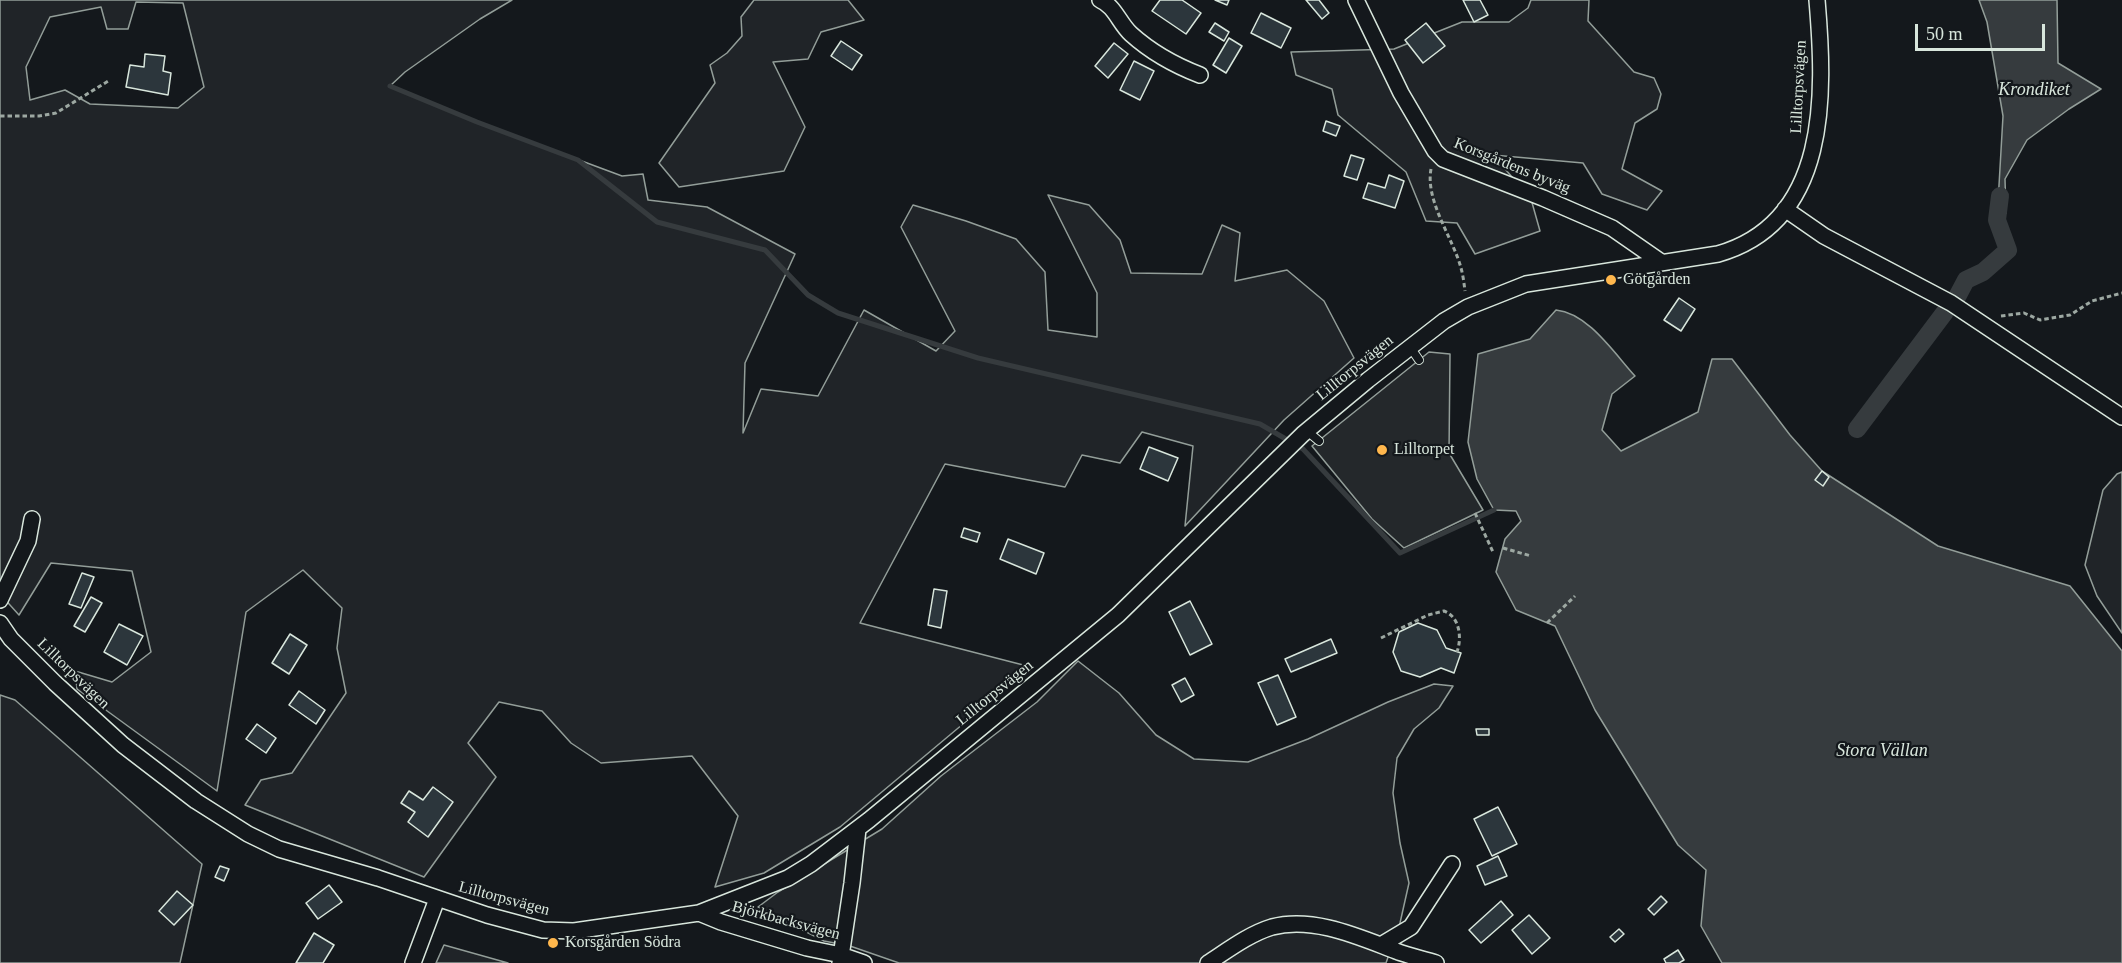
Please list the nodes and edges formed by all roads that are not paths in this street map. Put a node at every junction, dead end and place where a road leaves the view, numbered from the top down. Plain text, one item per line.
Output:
1 (1356, 0) edge
2 (1817, 0) edge
3 (1107, 1) edge
4 (1200, 75) dead end
5 (1785, 209) junction
6 (1661, 262) junction
7 (1410, 347) junction
8 (1419, 360) dead end
9 (2122, 417) edge
10 (1307, 430) junction
11 (1319, 441) dead end
12 (32, 519) dead end
13 (0, 600) edge
14 (0, 623) edge
15 (6, 639) edge
16 (858, 829) junction
17 (1452, 864) dead end
18 (437, 899) junction
19 (699, 913) junction
20 (1381, 945) junction
21 (841, 959) edge
22 (413, 963) edge
23 (864, 963) edge
24 (1208, 963) edge
25 (1436, 963) edge

1 - 6 street, Korsgårdens byväg
2 - 5 street, Lilltorpsvägen
3 - 4 street
5 - 6 street, Lilltorpsvägen
5 - 9 street
6 - 7 street, Lilltorpsvägen
7 - 8 lane
7 - 10 street, Lilltorpsvägen
10 - 11 lane
10 - 16 street, Lilltorpsvägen
12 - 13 street
14 - 15 street, Lilltorpsvägen
15 - 18 street, Lilltorpsvägen
16 - 19 street, Lilltorpsvägen
16 - 21 street
17 - 20 street
18 - 19 street, Lilltorpsvägen
18 - 22 street
19 - 21 street, Björkbacksvägen
20 - 24 street
20 - 25 street
21 - 23 street, Björkbacksvägen

